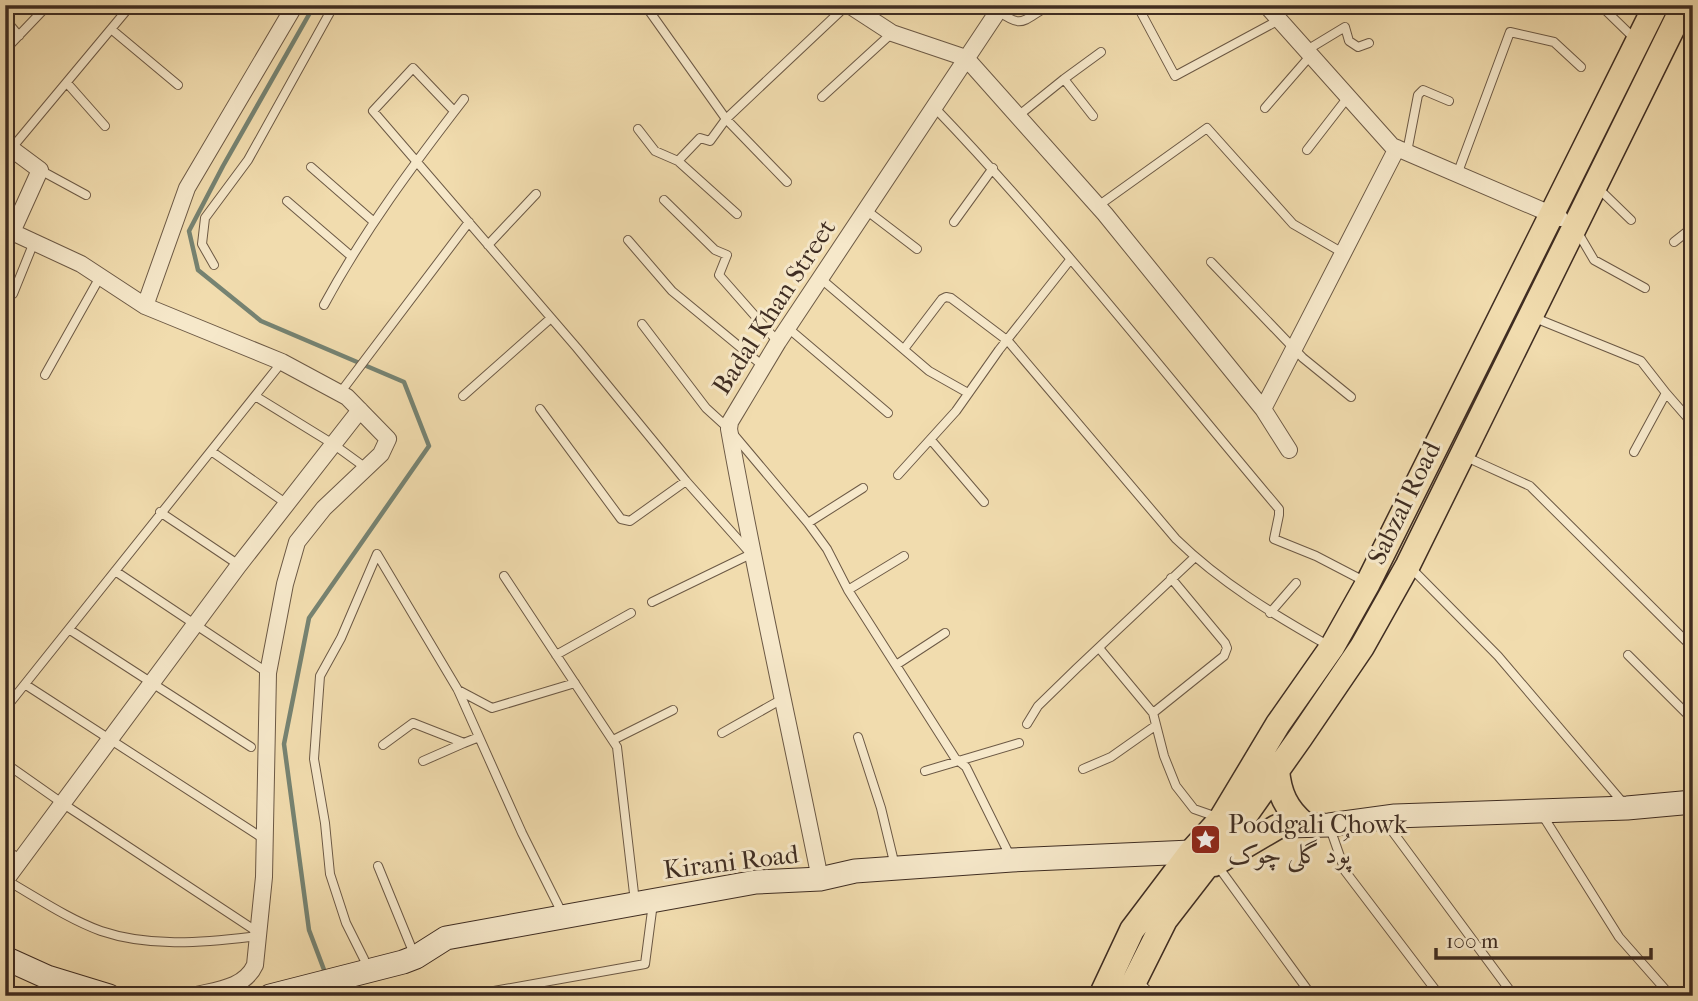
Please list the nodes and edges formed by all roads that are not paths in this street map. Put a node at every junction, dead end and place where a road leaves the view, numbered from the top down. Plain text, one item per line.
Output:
1 (48, 5) edge
2 (131, 5) edge
3 (295, 5) edge
4 (334, 5) edge
5 (645, 5) edge
6 (848, 5) edge
7 (1137, 5) edge
8 (1600, 5) edge
9 (1656, 5) edge
10 (1684, 5) edge
11 (1267, 6) edge
12 (1000, 8) edge
13 (1045, 8) dead end
14 (5, 19) edge
15 (1279, 20) junction
16 (111, 29) junction
17 (892, 33) junction
18 (19, 36) junction
19 (1638, 42) junction
20 (1369, 43) dead end
21 (5, 50) edge
22 (1101, 52) dead end
23 (1309, 53) junction
24 (966, 58) junction
25 (1581, 67) dead end
26 (1064, 79) junction
27 (66, 83) junction
28 (178, 85) dead end
29 (822, 97) dead end
30 (1348, 97) junction
31 (464, 99) dead end
32 (1450, 102) dead end
33 (934, 107) junction
34 (1265, 107) dead end
35 (454, 111) junction
36 (1093, 116) dead end
37 (1017, 117) junction
38 (726, 119) junction
39 (105, 125) dead end
40 (638, 129) dead end
41 (8, 146) edge
42 (1307, 150) dead end
43 (1402, 150) junction
44 (417, 161) junction
45 (678, 161) junction
46 (311, 167) dead end
47 (993, 168) junction
48 (40, 170) junction
49 (1458, 172) junction
50 (787, 182) dead end
51 (1594, 185) junction
52 (536, 194) dead end
53 (86, 195) dead end
54 (664, 200) dead end
55 (287, 201) dead end
56 (1098, 206) junction
57 (866, 210) junction
58 (737, 214) dead end
59 (1551, 214) junction
60 (1631, 220) dead end
61 (374, 222) junction
62 (468, 222) junction
63 (954, 222) dead end
64 (1574, 225) junction
65 (1693, 227) edge
66 (628, 240) dead end
67 (34, 242) junction
68 (1674, 242) dead end
69 (488, 245) junction
70 (917, 250) dead end
71 (1343, 253) junction
72 (351, 256) junction
73 (1070, 260) junction
74 (1211, 262) dead end
75 (214, 265) dead end
76 (100, 277) junction
77 (821, 278) junction
78 (1645, 288) dead end
79 (5, 295) edge
80 (324, 305) dead end
81 (145, 306) junction
82 (1530, 316) junction
83 (551, 318) junction
84 (642, 324) dead end
85 (788, 328) junction
86 (1008, 341) junction
87 (778, 342) junction
88 (1294, 347) junction
89 (904, 349) junction
90 (282, 362) junction
91 (763, 366) junction
92 (45, 375) dead end
93 (344, 388) junction
94 (968, 393) junction
95 (1665, 393) junction
96 (256, 396) junction
97 (463, 396) dead end
98 (1351, 397) dead end
99 (540, 409) dead end
100 (1263, 409) junction
101 (360, 410) junction
102 (888, 413) dead end
103 (1693, 424) edge
104 (729, 429) junction
105 (931, 440) junction
106 (333, 444) junction
107 (1289, 450) dead end
108 (211, 451) junction
109 (1634, 452) dead end
110 (1461, 455) junction
111 (366, 468) junction
112 (898, 475) dead end
113 (686, 481) junction
114 (863, 488) dead end
115 (984, 502) dead end
116 (287, 504) junction
117 (160, 512) junction
118 (808, 523) junction
119 (751, 554) junction
120 (904, 556) dead end
121 (1195, 557) junction
122 (239, 565) junction
123 (1408, 565) junction
124 (115, 571) junction
125 (504, 576) dead end
126 (1171, 578) junction
127 (1296, 583) dead end
128 (1368, 583) junction
129 (848, 590) junction
130 (652, 602) dead end
131 (631, 613) dead end
132 (1270, 613) junction
133 (195, 625) junction
134 (70, 630) junction
135 (945, 633) dead end
136 (1332, 647) junction
137 (1099, 648) junction
138 (1693, 648) edge
139 (556, 655) junction
140 (1628, 655) dead end
141 (896, 665) junction
142 (268, 673) junction
143 (153, 683) junction
144 (575, 683) junction
145 (26, 685) junction
146 (458, 690) junction
147 (784, 698) junction
148 (5, 709) edge
149 (673, 710) dead end
150 (1153, 713) junction
151 (1693, 720) edge
152 (1027, 724) dead end
153 (1155, 726) junction
154 (722, 733) dead end
155 (479, 737) junction
156 (858, 737) dead end
157 (109, 740) junction
158 (613, 740) junction
159 (464, 743) junction
160 (1019, 743) dead end
161 (383, 745) dead end
162 (251, 747) dead end
163 (423, 761) dead end
164 (960, 761) junction
165 (5, 763) edge
166 (1083, 769) dead end
167 (1277, 770) junction
168 (925, 771) dead end
169 (1693, 802) edge
170 (62, 803) junction
171 (1628, 808) junction
172 (1539, 810) junction
173 (1382, 817) junction
174 (1229, 823) junction
175 (1317, 825) junction
176 (1277, 827) junction
177 (264, 839) junction
178 (5, 849) edge
179 (21, 860) junction
180 (1012, 860) junction
181 (1204, 861) junction
182 (378, 866) dead end
183 (895, 868) junction
184 (820, 879) junction
185 (6, 880) edge
186 (645, 902) junction
187 (564, 916) junction
188 (255, 935) junction
189 (5, 958) edge
190 (363, 959) dead end
191 (409, 960) junction
192 (1131, 987) edge
193 (109, 996) edge
194 (192, 996) edge
195 (270, 996) edge
196 (466, 996) edge
197 (1101, 996) edge
198 (1153, 996) edge
199 (1312, 996) edge
200 (1440, 996) edge
201 (1514, 996) edge
202 (1671, 996) edge

1 - 18 lane
2 - 16 lane
3 - 81 street
4 - 75 lane
5 - 38 lane
6 - 17 street
6 - 38 lane
7 - 15 lane
8 - 19 lane
9 - 19 main road, Sabzal Road
10 - 51 main road, Sabzal Road
11 - 15 street
12 - 13 lane
12 - 24 street, Badal Khan Street
14 - 18 lane
15 - 23 street
16 - 27 lane
16 - 28 lane
17 - 24 street
17 - 29 lane
18 - 21 lane
19 - 59 main road, Sabzal Road
20 - 23 lane
22 - 26 lane
23 - 30 street
23 - 34 lane
24 - 33 street, Badal Khan Street
24 - 37 street
25 - 49 lane
26 - 36 lane
26 - 37 lane
27 - 39 lane
27 - 41 lane
30 - 42 lane
30 - 43 street
31 - 35 lane
32 - 43 lane
33 - 47 lane
33 - 57 street, Badal Khan Street
35 - 44 lane
35 - 44 lane
37 - 56 street
38 - 45 lane
38 - 50 lane
40 - 45 lane
41 - 48 street
43 - 49 street
43 - 71 street
44 - 61 lane
44 - 62 lane
45 - 58 lane
46 - 61 lane
47 - 63 lane
47 - 73 lane
48 - 53 lane
48 - 67 street
49 - 59 street
51 - 60 lane
51 - 64 main road, Sabzal Road
52 - 69 lane
54 - 87 lane
55 - 72 lane
56 - 71 lane
56 - 100 street
57 - 70 lane
57 - 77 street, Badal Khan Street
59 - 64 street
59 - 128 main road, Sabzal Road
61 - 72 lane
62 - 69 lane
62 - 93 lane
64 - 78 lane
64 - 82 main road, Sabzal Road
65 - 68 lane
66 - 91 lane
67 - 76 street
67 - 79 lane
69 - 83 lane
71 - 88 street
72 - 80 lane
73 - 86 lane
73 - 128 lane
74 - 88 lane
76 - 81 street
76 - 92 lane
77 - 85 street, Badal Khan Street
77 - 89 lane
81 - 90 street
82 - 95 lane
82 - 110 main road, Sabzal Road
83 - 97 lane
83 - 113 lane
84 - 104 lane
85 - 87 street, Badal Khan Street
85 - 102 lane
86 - 89 lane
86 - 94 lane
86 - 121 lane
87 - 91 street, Badal Khan Street
88 - 98 lane
88 - 100 street
89 - 94 lane
90 - 93 street
90 - 96 lane
91 - 104 street, Badal Khan Street
93 - 101 street
94 - 105 lane
95 - 103 lane
95 - 109 lane
96 - 106 lane
96 - 108 lane
99 - 113 lane
100 - 107 street
101 - 106 street
101 - 111 street
104 - 118 lane
104 - 119 street, Badal Khan Street
105 - 112 lane
105 - 115 lane
106 - 111 lane
106 - 116 street
108 - 116 lane
108 - 117 lane
110 - 123 main road, Sabzal Road
110 - 138 lane
111 - 142 street
113 - 119 lane
114 - 118 lane
116 - 122 street
117 - 122 lane
117 - 124 lane
118 - 129 lane
119 - 130 lane
119 - 147 street, Badal Khan Street
120 - 129 lane
121 - 126 lane
121 - 132 lane
122 - 133 street
123 - 167 main road, Sabzal Road
123 - 171 lane
124 - 133 lane
124 - 134 lane
125 - 139 lane
126 - 137 lane
126 - 150 lane
127 - 132 lane
128 - 136 main road, Sabzal Road
129 - 141 lane
131 - 139 lane
132 - 136 lane
133 - 142 lane
133 - 143 street
134 - 143 lane
134 - 145 lane
135 - 141 lane
136 - 174 main road, Sabzal Road
137 - 150 lane
137 - 152 lane
139 - 144 lane
140 - 151 lane
141 - 164 lane
142 - 177 street
143 - 157 street
143 - 162 lane
144 - 146 lane
144 - 158 lane
145 - 148 lane
145 - 157 lane
146 - 155 lane
146 - 190 lane
147 - 154 lane
147 - 184 street, Badal Khan Street
149 - 158 lane
150 - 153 lane
153 - 166 lane
153 - 174 lane
155 - 159 lane
155 - 187 lane
156 - 183 lane
157 - 170 street
157 - 177 lane
158 - 186 lane
159 - 161 lane
159 - 163 lane
160 - 164 lane
164 - 168 lane
164 - 180 lane
165 - 170 lane
167 - 174 main road, Sabzal Road
167 - 175 main road
169 - 171 main road
170 - 179 street
170 - 188 lane
171 - 172 main road
172 - 173 main road
172 - 202 lane
173 - 175 main road
173 - 201 lane
174 - 176 main road
174 - 181 main road, Sabzal Road
175 - 176 main road
175 - 200 lane
176 - 181 main road
177 - 188 street
178 - 179 lane
179 - 185 street
180 - 181 main road, Kirani Road
180 - 183 main road, Kirani Road
181 - 192 main road, Sabzal Road
181 - 197 main road, Sabzal Road
181 - 199 lane
182 - 191 lane
183 - 184 main road, Kirani Road
184 - 186 main road, Kirani Road
185 - 188 lane
186 - 187 main road, Kirani Road
186 - 196 lane
187 - 191 main road, Kirani Road
188 - 194 street
189 - 193 main road
191 - 195 main road, Kirani Road
192 - 198 lane

